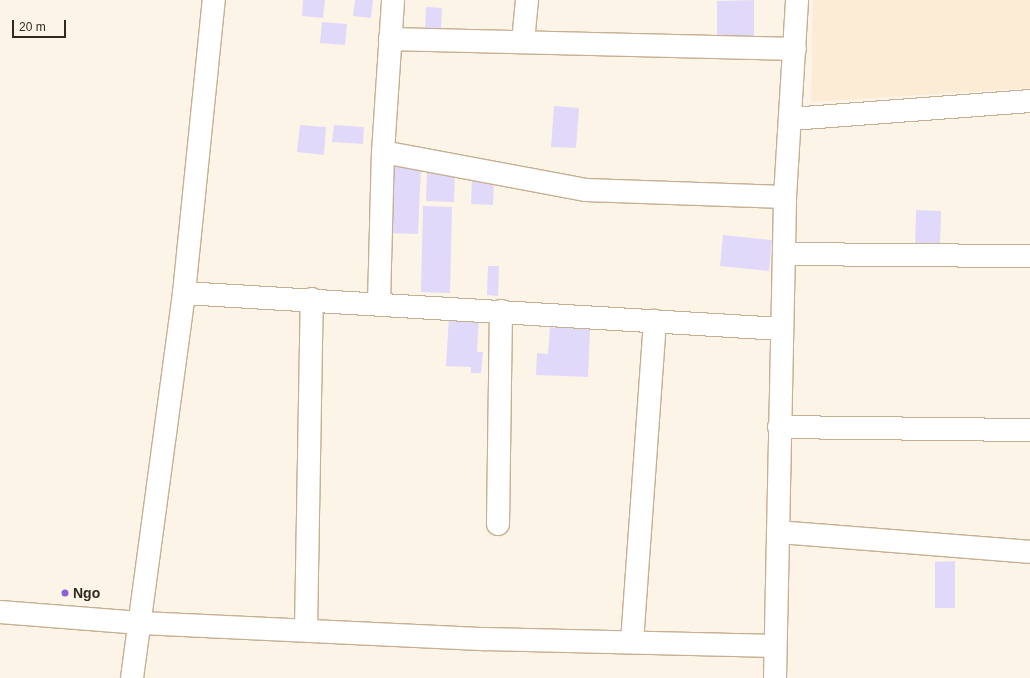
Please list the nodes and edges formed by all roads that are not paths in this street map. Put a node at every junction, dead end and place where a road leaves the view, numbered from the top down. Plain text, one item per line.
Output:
1 (214, 0) edge
2 (393, 0) edge
3 (527, 0) edge
4 (797, 0) edge
5 (390, 39) junction
6 (523, 41) junction
7 (796, 49) junction
8 (1030, 101) edge
9 (791, 119) junction
10 (383, 152) junction
11 (785, 196) junction
12 (785, 254) junction
13 (1030, 256) edge
14 (184, 293) junction
15 (312, 300) junction
16 (378, 303) junction
17 (501, 311) junction
18 (655, 321) junction
19 (782, 329) junction
20 (779, 426) junction
21 (1030, 430) edge
22 (498, 524) dead end
23 (778, 532) junction
24 (1030, 552) edge
25 (0, 612) edge
26 (141, 623) junction
27 (306, 630) junction
28 (632, 642) junction
29 (776, 646) junction
30 (132, 678) edge
31 (775, 678) edge

1 - 14 street
2 - 5 street
3 - 6 street
4 - 7 street
5 - 6 street
5 - 10 street
6 - 7 street
7 - 9 street
8 - 9 street
9 - 11 street
10 - 11 street
10 - 16 street
11 - 12 street
12 - 13 street
12 - 19 street
14 - 15 street
14 - 26 street
15 - 16 street
15 - 27 street
16 - 17 street
17 - 18 street
17 - 22 street
18 - 19 street
18 - 28 street
19 - 20 street
20 - 21 street
20 - 23 street
23 - 24 street
23 - 29 street
25 - 26 street
26 - 27 street
26 - 30 street
27 - 28 street
28 - 29 street
29 - 31 street

